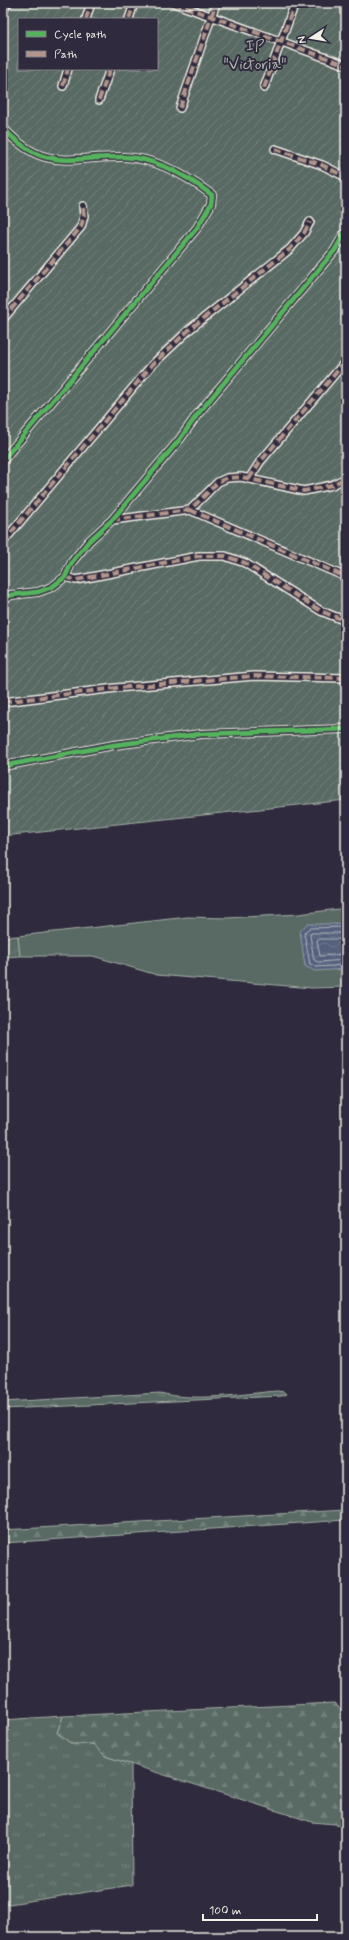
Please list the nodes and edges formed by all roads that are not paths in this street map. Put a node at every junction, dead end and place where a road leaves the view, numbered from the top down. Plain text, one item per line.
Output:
1 (8, 3) edge
2 (91, 3) edge
3 (134, 3) edge
4 (174, 3) edge
5 (216, 3) edge
6 (295, 3) edge
7 (3, 10) edge
8 (212, 16) junction
9 (86, 18) edge
10 (129, 18) edge
11 (282, 41) junction
12 (346, 65) edge
13 (68, 70) edge
14 (110, 70) edge
15 (63, 86) dead end
16 (264, 88) dead end
17 (99, 100) dead end
18 (180, 108) dead end
19 (3, 128) edge
20 (275, 149) dead end
21 (346, 177) edge
22 (83, 206) dead end
23 (310, 222) dead end
24 (346, 234) edge
25 (3, 319) edge
26 (346, 361) edge
27 (3, 460) edge
28 (346, 478) edge
29 (249, 479) junction
30 (190, 510) junction
31 (112, 520) junction
32 (3, 542) edge
33 (65, 577) junction
34 (346, 577) edge
35 (3, 600) edge
36 (346, 621) edge
37 (346, 678) edge
38 (3, 702) edge
39 (346, 729) edge
40 (3, 766) edge

1 - 7 street
2 - 9 street
3 - 10 street
4 - 8 street
5 - 8 street
6 - 11 street
8 - 11 street
8 - 18 street
11 - 12 street
11 - 16 street
13 - 15 street
14 - 17 street
19 - 27 street
20 - 21 street
22 - 25 street
23 - 32 street
24 - 31 street
26 - 29 street
28 - 29 street
29 - 30 street
30 - 31 street
30 - 34 street
31 - 33 street
33 - 35 street
33 - 36 street
37 - 38 street
39 - 40 street

